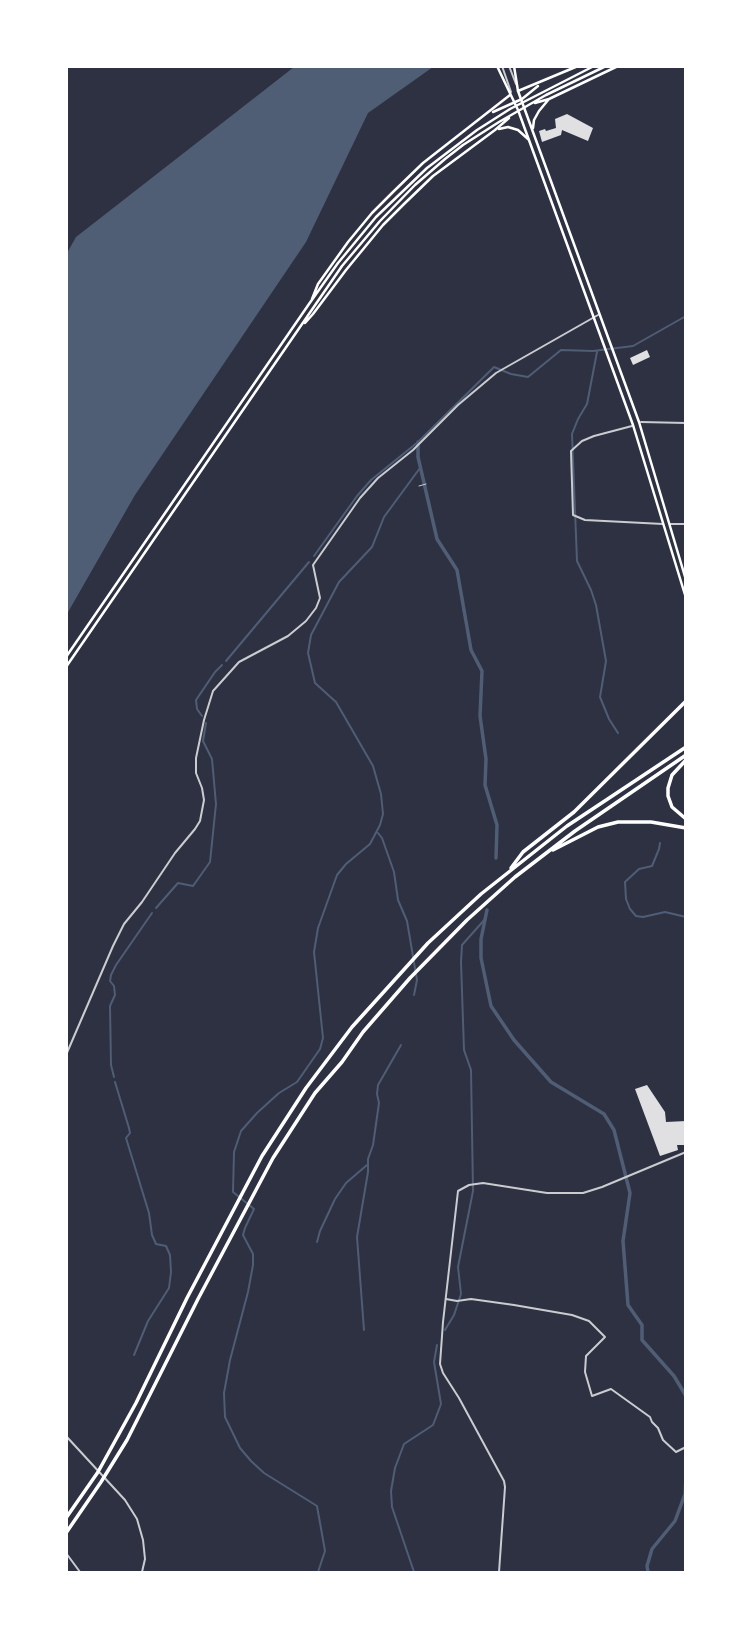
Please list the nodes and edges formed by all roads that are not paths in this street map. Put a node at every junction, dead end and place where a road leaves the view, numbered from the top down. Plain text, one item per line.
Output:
1 (500, 66) edge
2 (511, 66) edge
3 (578, 66) edge
4 (594, 66) edge
5 (606, 66) edge
6 (618, 66) edge
7 (540, 83) junction
8 (518, 91) junction
9 (510, 95) junction
10 (522, 99) junction
11 (549, 99) junction
12 (515, 103) junction
13 (524, 107) junction
14 (518, 110) junction
15 (486, 115) junction
16 (533, 128) junction
17 (495, 130) junction
18 (528, 139) junction
19 (310, 304) junction
20 (599, 314) junction
21 (593, 317) junction
22 (300, 328) junction
23 (639, 422) junction
24 (685, 423) edge
25 (633, 425) junction
26 (426, 484) dead end
27 (419, 486) dead end
28 (663, 524) junction
29 (669, 524) junction
30 (685, 524) edge
31 (685, 580) edge
32 (685, 598) edge
33 (66, 657) edge
34 (66, 667) edge
35 (685, 701) edge
36 (685, 706) edge
37 (668, 718) junction
38 (685, 747) edge
39 (685, 758) edge
40 (685, 819) edge
41 (685, 828) edge
42 (542, 856) junction
43 (508, 872) junction
44 (66, 1055) edge
45 (685, 1152) edge
46 (445, 1299) junction
47 (66, 1436) edge
48 (685, 1447) edge
49 (66, 1518) edge
50 (66, 1533) edge
51 (66, 1553) edge
52 (80, 1573) edge
53 (142, 1573) edge
54 (499, 1573) edge

1 - 9 main road
1 - 12 street
2 - 8 main road
3 - 7 main road
4 - 19 main road
5 - 22 main road
6 - 11 main road
7 - 8 main road
7 - 10 main road
8 - 10 main road
9 - 12 main road
9 - 15 main road
10 - 12 main road
10 - 13 main road
11 - 13 main road
11 - 16 main road
12 - 14 main road
12 - 15 main road
13 - 14 main road
13 - 16 main road
14 - 17 main road
14 - 18 main road
15 - 19 main road
16 - 20 main road
17 - 18 main road
17 - 22 main road
18 - 21 main road
19 - 33 main road
20 - 21 street
20 - 23 main road
21 - 25 main road
21 - 44 street
22 - 34 main road
23 - 24 street
23 - 25 main road
23 - 29 main road
25 - 28 main road
25 - 28 street
26 - 27 lane
28 - 32 main road
29 - 30 street
29 - 31 main road
35 - 37 highway
36 - 37 highway
37 - 43 highway
38 - 43 highway
39 - 40 highway
39 - 42 highway
41 - 42 highway
42 - 50 highway
43 - 49 highway
45 - 46 street
46 - 48 street
46 - 54 street
47 - 53 street
51 - 52 street

